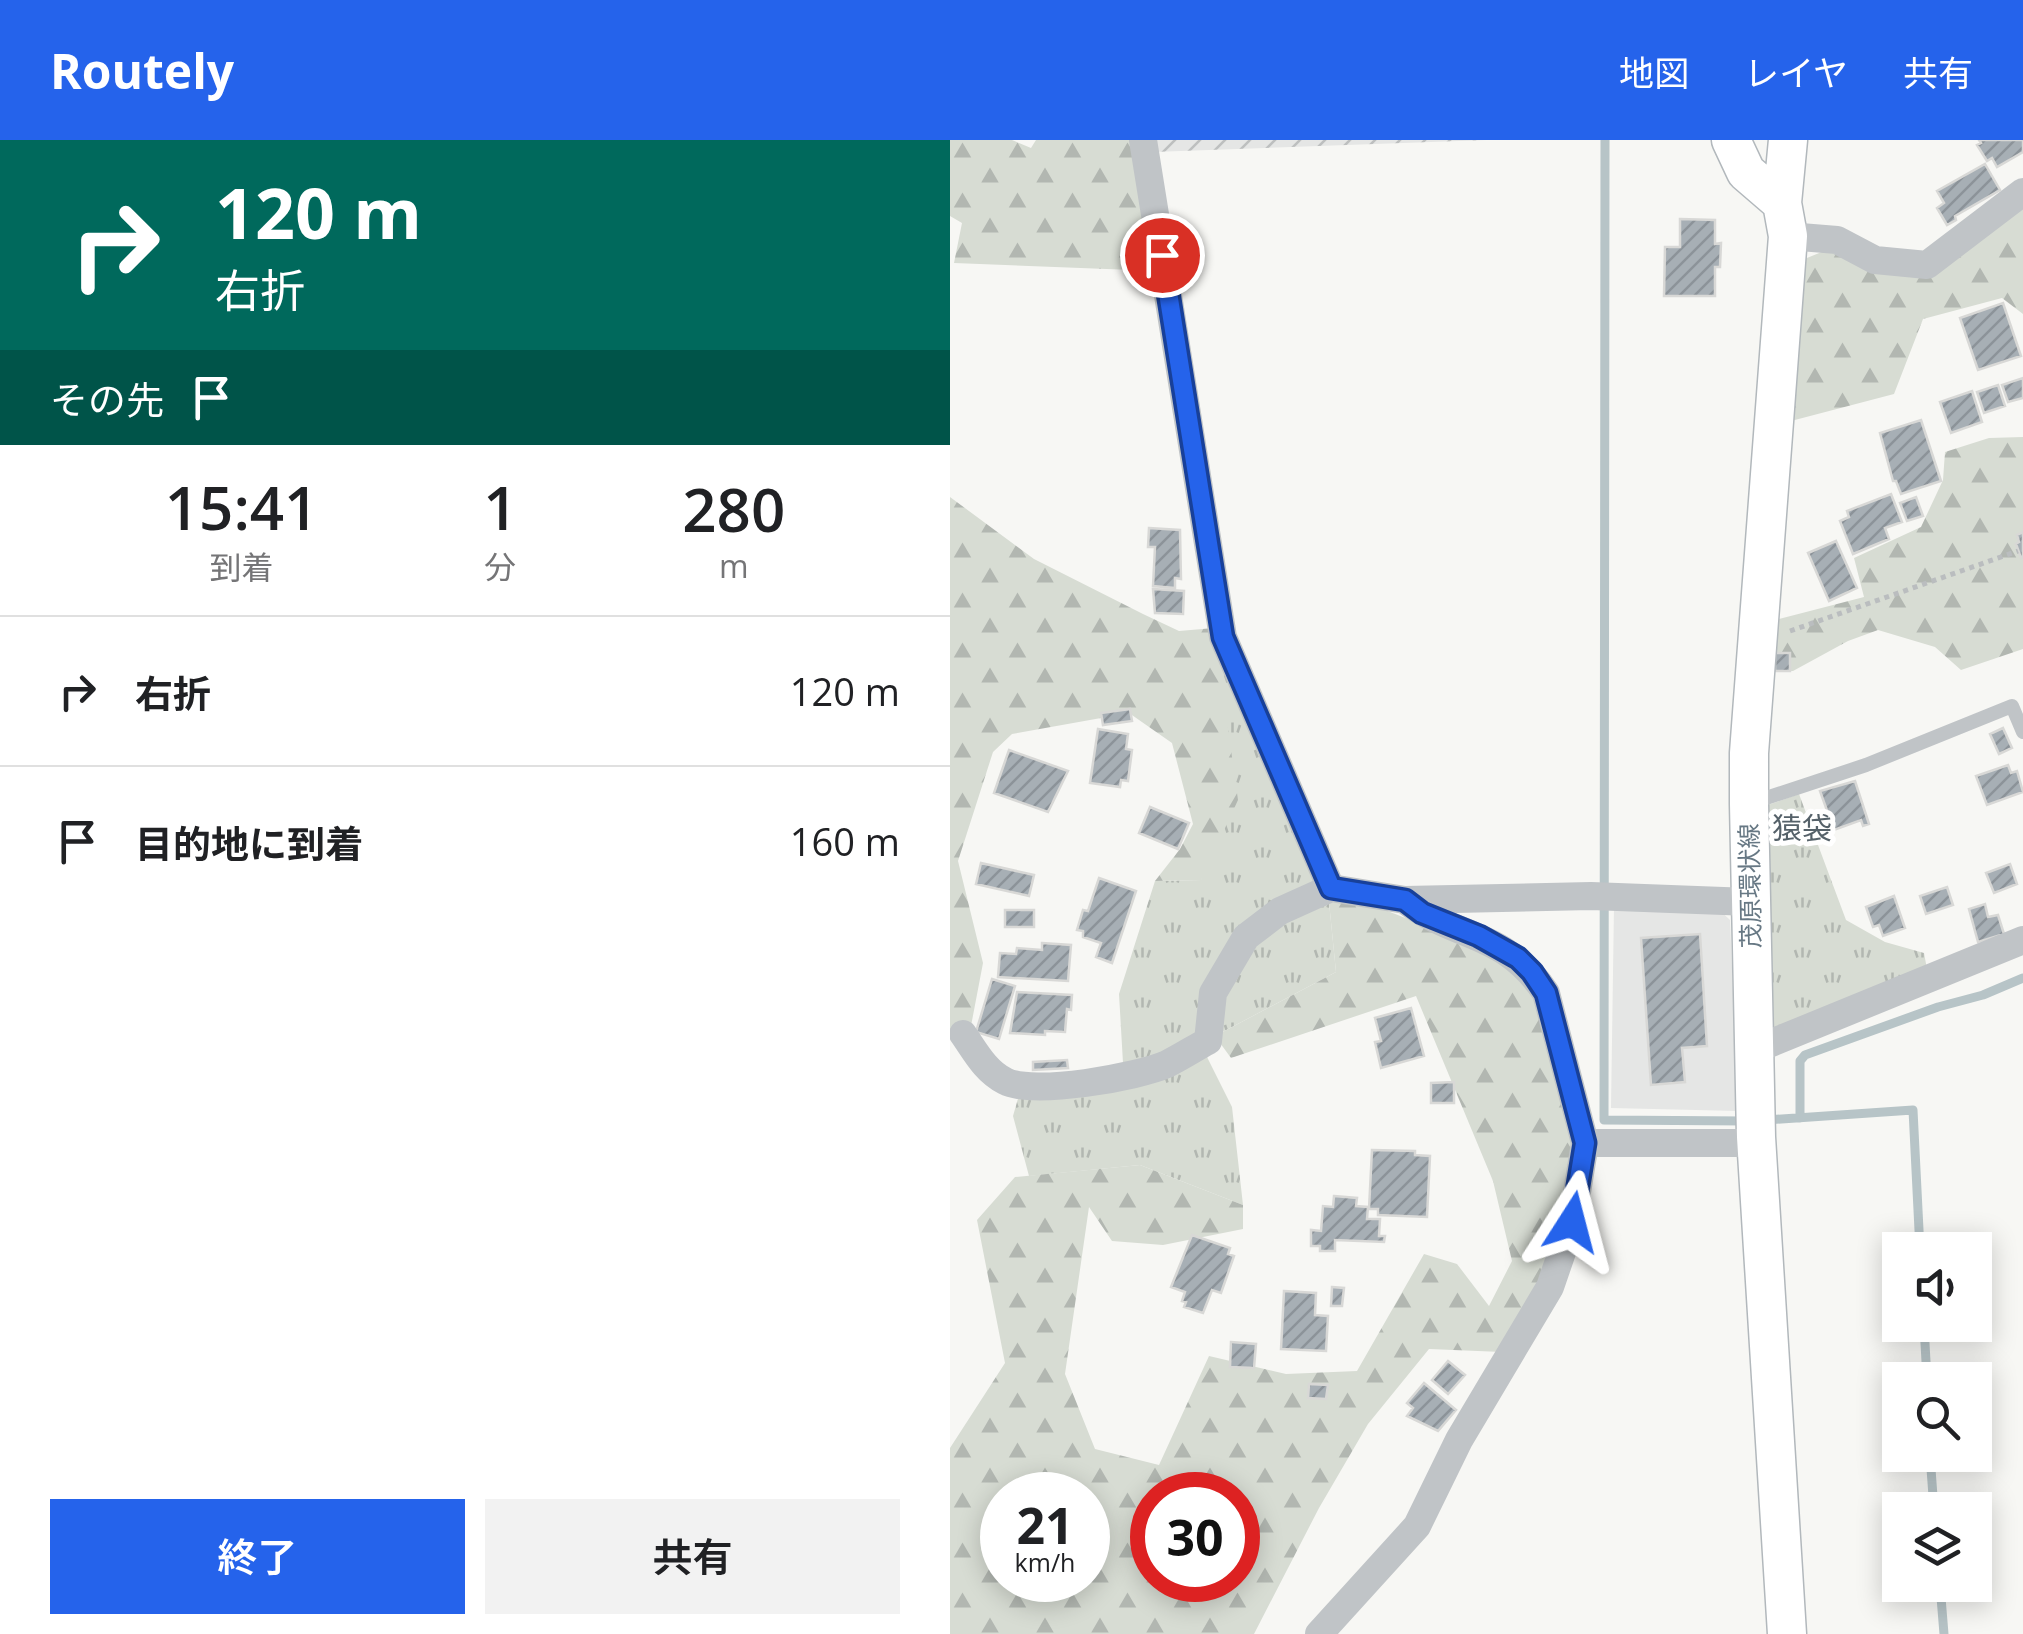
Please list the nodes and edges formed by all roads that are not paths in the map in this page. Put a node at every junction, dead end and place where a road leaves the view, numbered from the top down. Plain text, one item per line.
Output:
1 (1143, 140) edge
2 (1731, 140) edge
3 (1788, 140) edge
4 (2023, 192) edge
5 (1785, 219) junction
6 (2023, 732) edge
7 (1749, 804) junction
8 (1331, 888) junction
9 (1405, 900) junction
10 (1750, 902) junction
11 (2023, 940) edge
12 (963, 1034) dead end
13 (1754, 1050) junction
14 (1756, 1128) junction
15 (1585, 1143) junction
16 (1319, 1634) edge
17 (1787, 1634) edge

1 - 8 street
2 - 5 main road
3 - 5 main road, 茂原環状線
4 - 5 street
5 - 7 main road, 茂原環状線
6 - 7 lane
7 - 10 main road, 茂原環状線
8 - 9 street
8 - 12 street
9 - 10 street
9 - 15 street
10 - 13 main road, 茂原環状線
11 - 13 street
13 - 14 main road, 茂原環状線
14 - 15 street
14 - 17 main road, 茂原環状線
15 - 16 street

